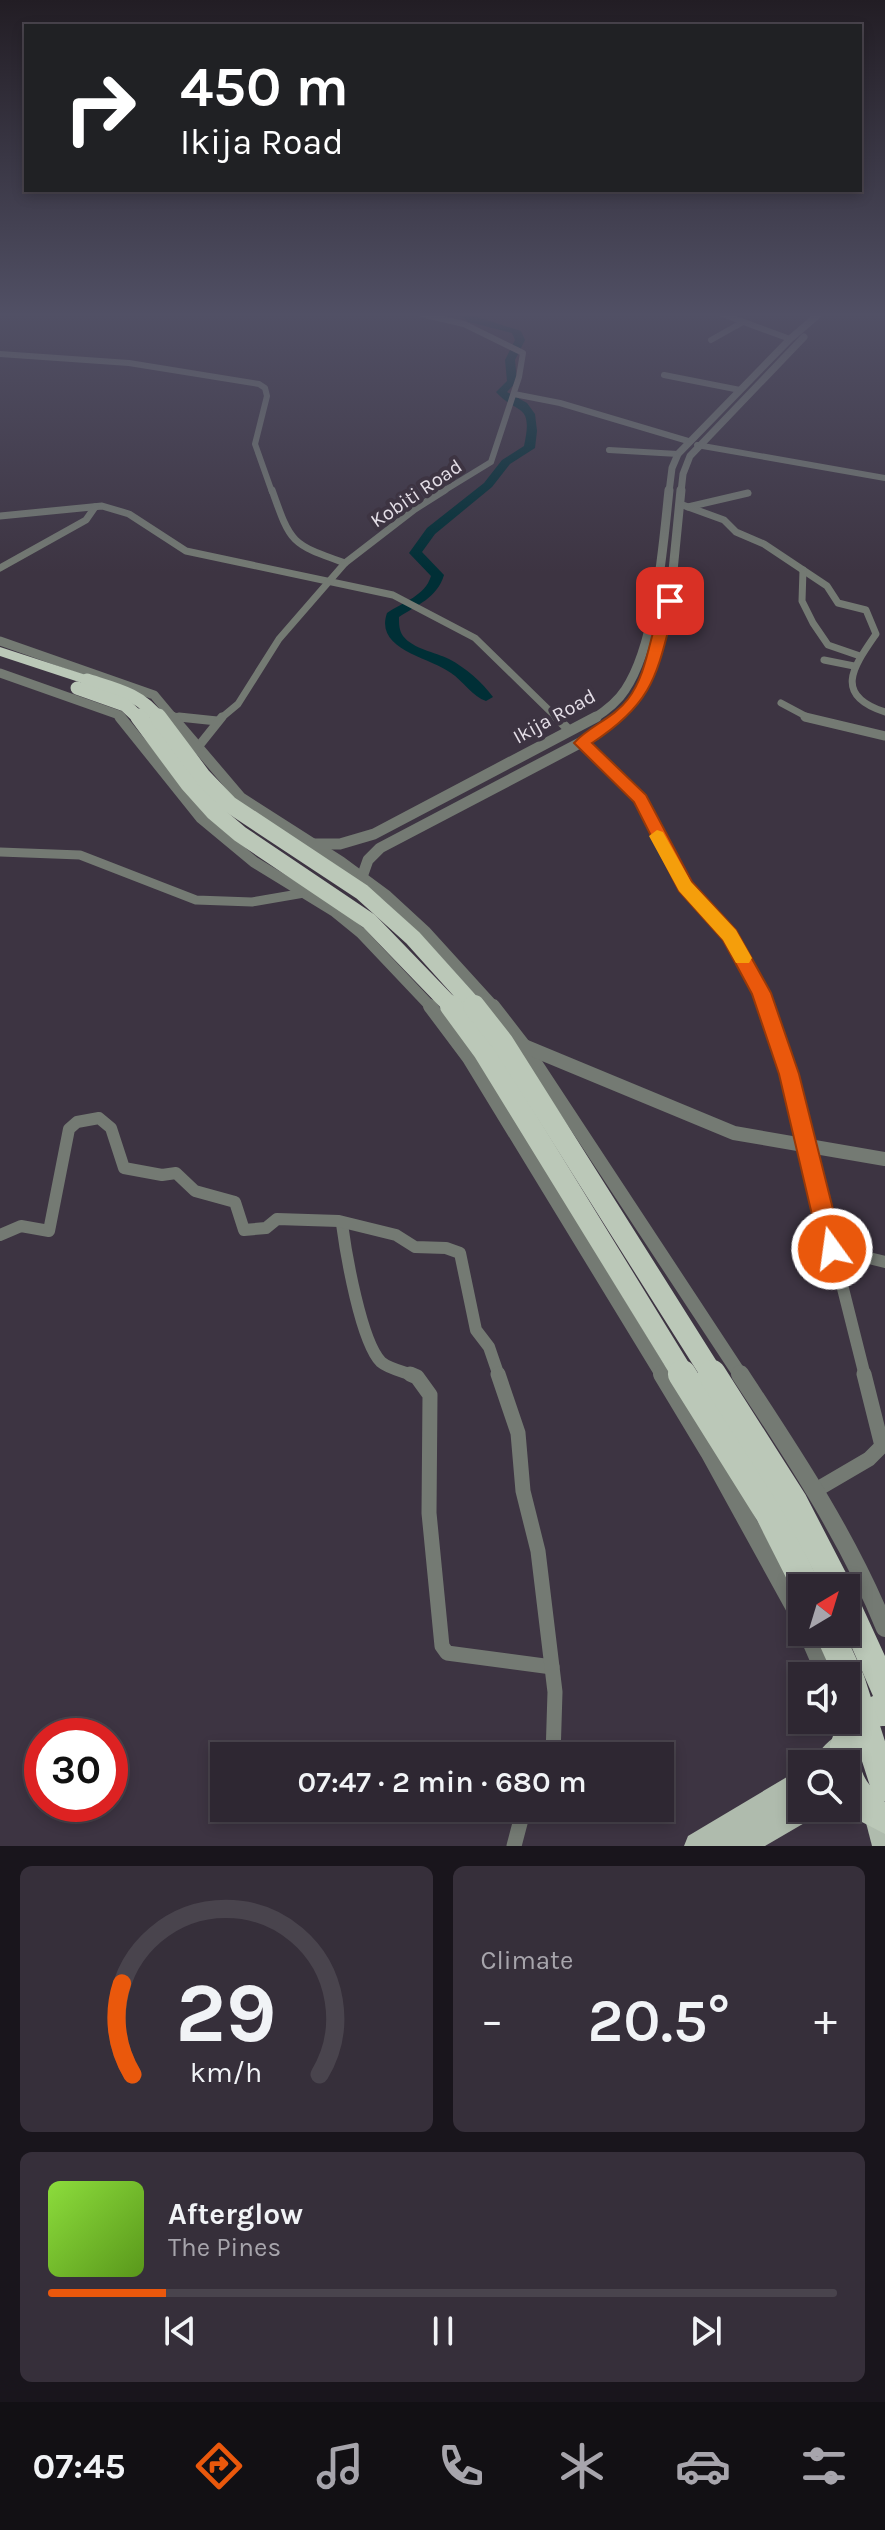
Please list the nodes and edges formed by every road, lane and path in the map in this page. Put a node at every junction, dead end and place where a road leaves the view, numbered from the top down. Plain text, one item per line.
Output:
1 (266, 400) edge
2 (512, 400) edge
3 (533, 400) edge
4 (731, 400) edge
5 (738, 400) edge
6 (693, 443) junction
7 (609, 450) dead end
8 (678, 454) junction
9 (885, 478) edge
10 (748, 493) dead end
11 (684, 506) junction
12 (95, 507) junction
13 (0, 516) edge
14 (345, 563) junction
15 (0, 568) edge
16 (803, 570) junction
17 (329, 582) junction
18 (2, 646) edge
19 (860, 656) junction
20 (824, 660) dead end
21 (0, 663) edge
22 (854, 666) junction
23 (0, 673) edge
24 (82, 684) junction
25 (781, 703) dead end
26 (885, 712) edge
27 (173, 716) junction
28 (217, 721) junction
29 (570, 731) junction
30 (885, 736) edge
31 (582, 743) junction
32 (198, 747) junction
33 (271, 820) junction
34 (310, 844) junction
35 (233, 846) junction
36 (0, 852) edge
37 (362, 877) junction
38 (304, 893) junction
39 (524, 1046) junction
40 (806, 1146) junction
41 (885, 1159) edge
42 (342, 1224) junction
43 (0, 1235) edge
44 (832, 1249) junction
45 (885, 1262) edge
46 (816, 1490) junction
47 (799, 1574) edge
48 (831, 1574) edge
49 (788, 1596) edge
50 (885, 1628) edge
51 (860, 1634) edge
52 (835, 1646) edge
53 (552, 1667) junction
54 (885, 1689) edge
55 (885, 1711) edge
56 (553, 1742) edge
57 (842, 1749) edge
58 (788, 1790) edge
59 (874, 1811) edge
60 (788, 1817) edge
61 (520, 1822) edge
62 (514, 1846) edge
63 (698, 1846) edge
64 (738, 1846) edge

1 - 14 street
2 - 14 street, Kobiti Road
3 - 6 street
4 - 6 street, Ikija Road
5 - 6 street, Ikija Road
6 - 8 street, Ikija Road
6 - 9 street
6 - 11 street, Ikija Road
7 - 8 street
8 - 29 street, Ikija Road
10 - 11 street
11 - 16 street
11 - 31 street, Ikija Road
12 - 13 street
12 - 15 street
12 - 17 street
14 - 17 street, Kobiti Road
16 - 19 street
16 - 19 street
17 - 28 street, Kobiti Road
17 - 29 street
18 - 24 highway
18 - 27 street
19 - 22 street
20 - 22 street
21 - 24 highway
22 - 26 street
23 - 35 street
24 - 47 highway, bridge
24 - 48 highway, bridge
25 - 30 street
27 - 28 street
27 - 32 street
28 - 32 street, Kobiti Road
29 - 34 street, Ikija Road
31 - 37 street, Ikija Road
31 - 40 street
32 - 33 street
33 - 34 street
33 - 35 street
34 - 37 street
35 - 38 street
36 - 38 street
37 - 39 street
38 - 49 street
39 - 40 street
39 - 46 street
40 - 41 street
40 - 44 street
42 - 43 street
42 - 53 street
42 - 53 street
44 - 45 street
44 - 46 street
46 - 50 street
51 - 54 highway
52 - 59 highway, bridge
53 - 56 street
55 - 57 highway
57 - 59 highway
58 - 63 main road
60 - 64 main road
61 - 62 street

